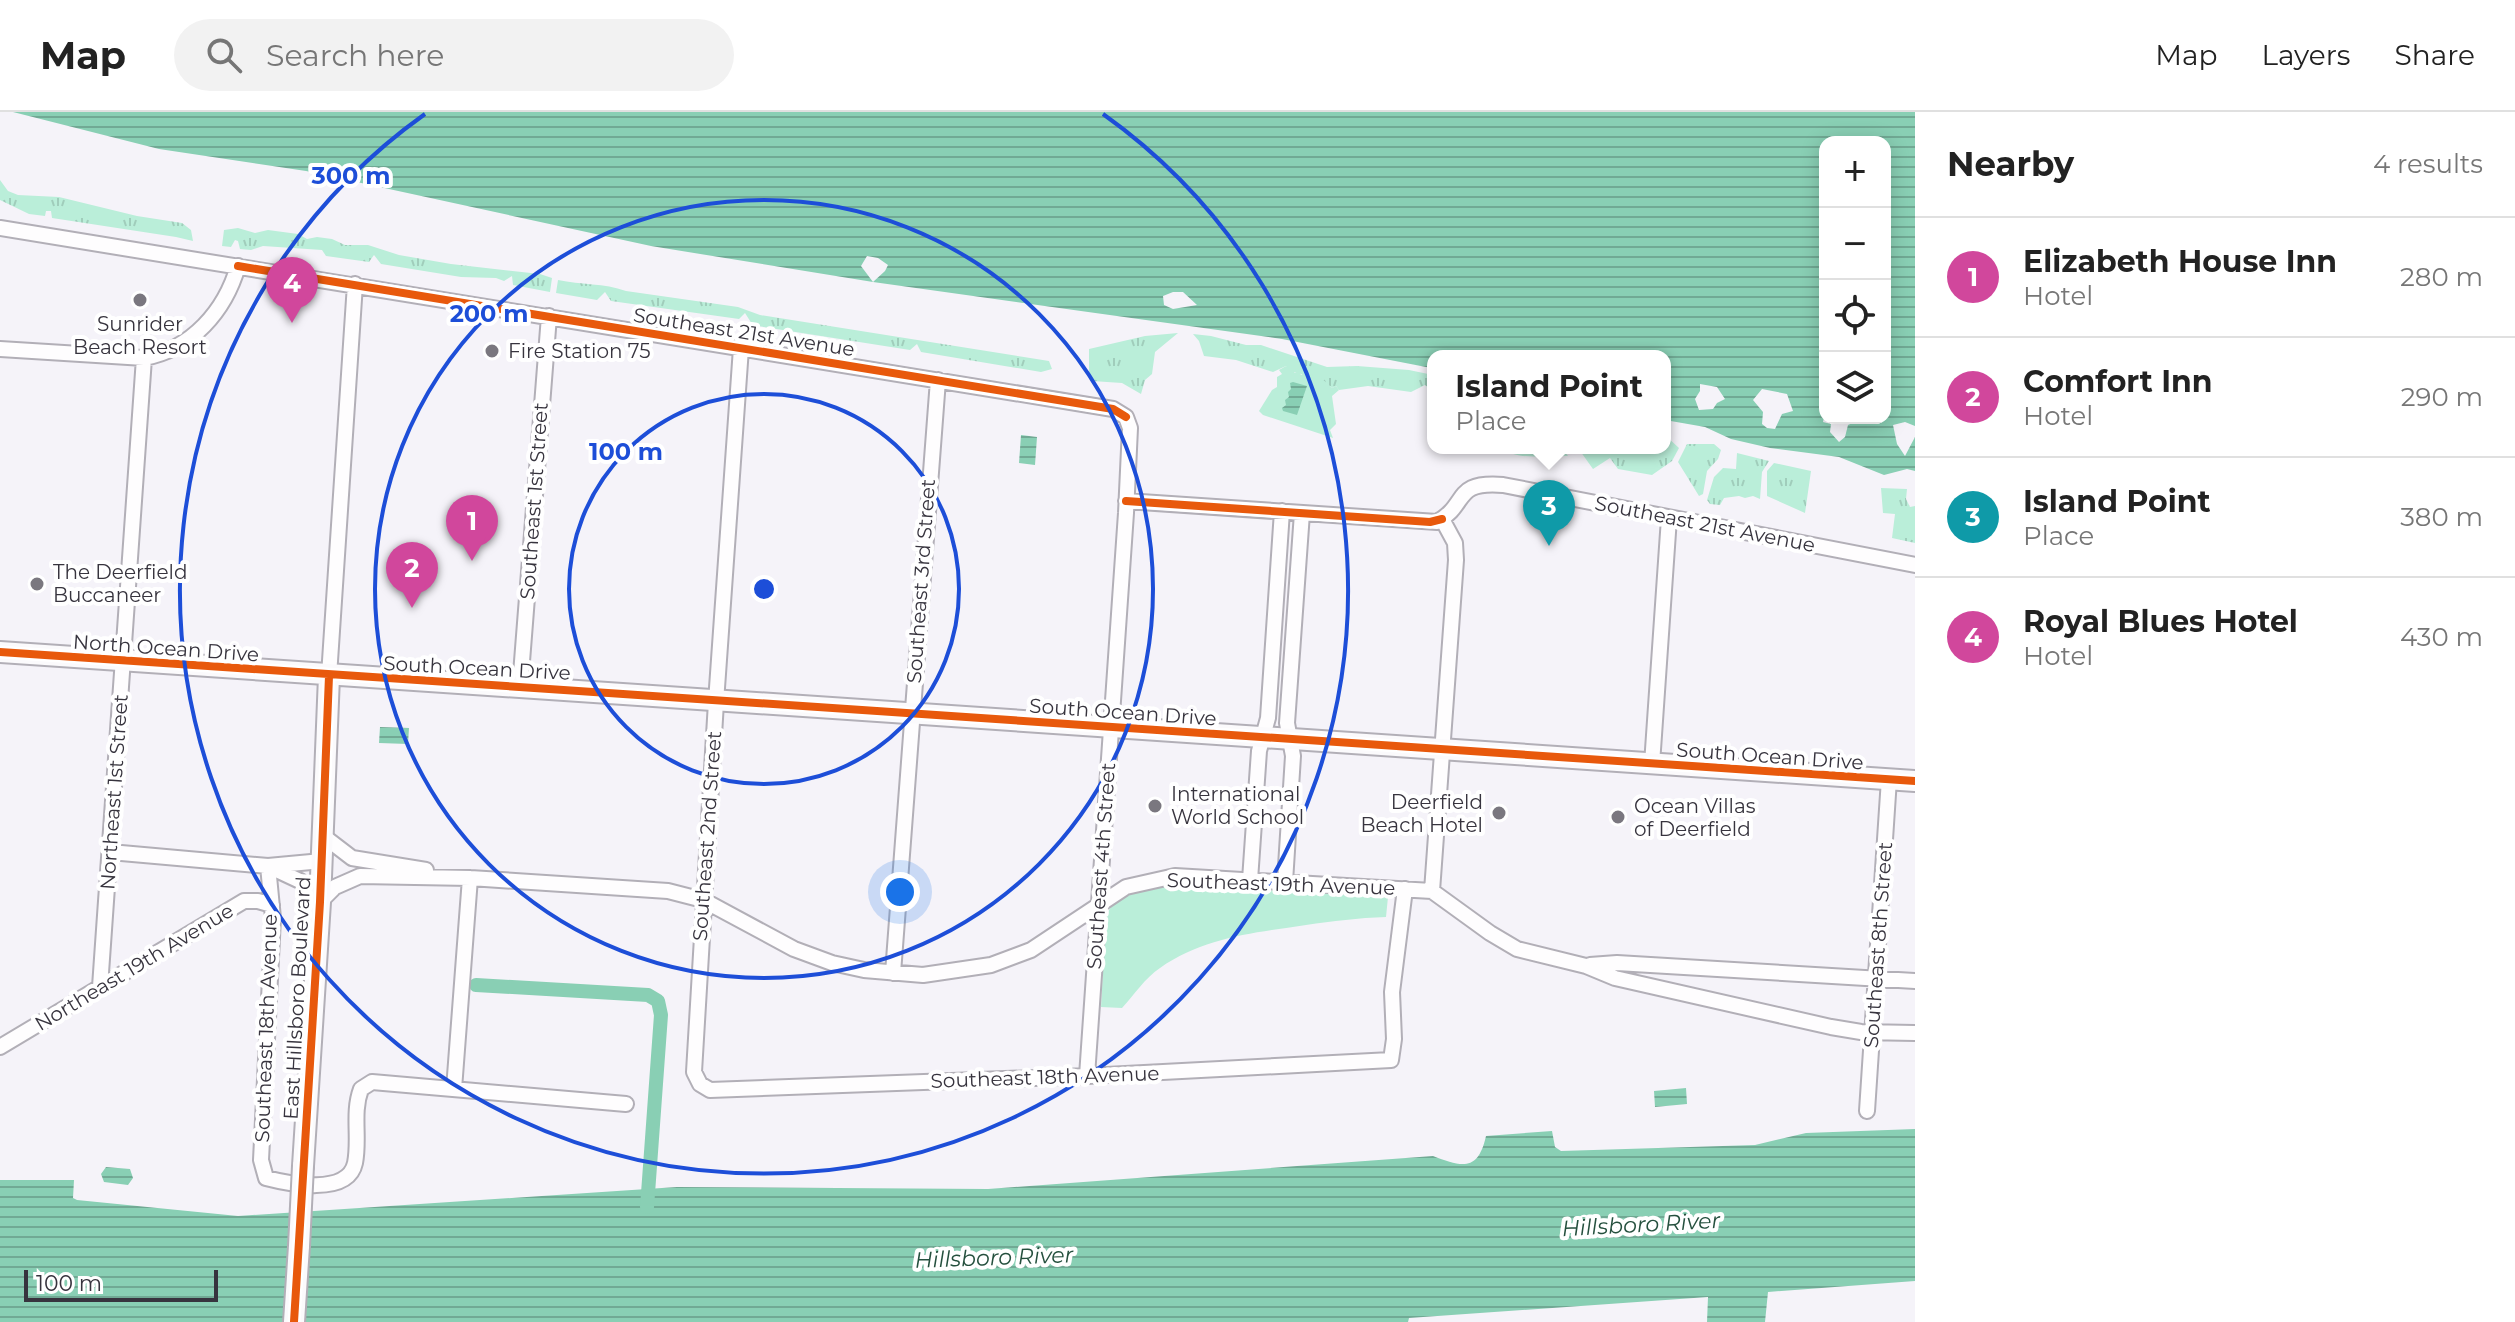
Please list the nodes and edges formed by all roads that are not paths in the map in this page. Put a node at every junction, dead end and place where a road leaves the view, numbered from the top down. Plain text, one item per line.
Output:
1 (0, 228) edge
2 (238, 266) junction
3 (355, 284) junction
4 (549, 316) junction
5 (741, 348) junction
6 (0, 349) edge
7 (144, 358) junction
8 (938, 380) junction
9 (1126, 417) joint
10 (1126, 501) junction
11 (1282, 511) junction
12 (1302, 513) junction
13 (1669, 518) junction
14 (1442, 519) junction
15 (1915, 565) edge
16 (0, 652) edge
17 (122, 660) junction
18 (329, 676) junction
19 (520, 687) junction
20 (716, 702) junction
21 (911, 714) junction
22 (1111, 727) junction
23 (1263, 739) junction
24 (1290, 741) junction
25 (1443, 751) junction
26 (1652, 764) junction
27 (1889, 779) junction
28 (1915, 781) edge
29 (322, 835) junction
30 (110, 852) junction
31 (322, 861) junction
32 (268, 866) junction
33 (470, 878) junction
34 (1250, 880) junction
35 (1285, 882) junction
36 (1405, 889) junction
37 (1432, 891) junction
38 (703, 900) junction
39 (320, 902) junction
40 (1099, 903) junction
41 (272, 905) junction
42 (1586, 966) junction
43 (893, 973) junction
44 (1876, 979) junction
45 (1915, 981) edge
46 (100, 987) junction
47 (1872, 1033) junction
48 (1915, 1033) edge
49 (0, 1047) edge
50 (1087, 1076) junction
51 (700, 1084) joint
52 (454, 1089) junction
53 (626, 1104) dead end
54 (1867, 1111) dead end
55 (294, 1322) edge

1 - 2 street, Southeast 21st Avenue
2 - 3 street, Southeast 21st Avenue
2 - 7 street
3 - 4 street, Southeast 21st Avenue
3 - 18 street, East Hillsboro Boulevard
4 - 5 street, Southeast 21st Avenue
4 - 19 street, Southeast 1st Street
5 - 8 street, Southeast 21st Avenue
5 - 20 street, Southeast 2nd Street
6 - 7 street
7 - 17 street, Northeast 1st Street
8 - 9 street, Southeast 21st Avenue
8 - 21 street, Southeast 3rd Street
9 - 10 street, Southeast 4th Street
10 - 11 street
10 - 22 street, Southeast 4th Street
11 - 12 street
11 - 23 street
12 - 14 street
12 - 24 street
13 - 14 street, Southeast 21st Avenue
13 - 15 street, Southeast 21st Avenue
13 - 26 street
14 - 25 street
16 - 17 main road, North Ocean Drive
17 - 18 main road, North Ocean Drive
17 - 30 street, Northeast 1st Street
18 - 19 main road, South Ocean Drive
18 - 29 main road, East Hillsboro Boulevard
19 - 20 main road, South Ocean Drive
20 - 21 main road, South Ocean Drive
20 - 38 street, Southeast 2nd Street
21 - 22 main road, South Ocean Drive
21 - 43 street, Southeast 3rd Street
22 - 23 main road, South Ocean Drive
22 - 40 street, Southeast 4th Street
23 - 24 main road, South Ocean Drive
23 - 34 street
24 - 25 main road, South Ocean Drive
24 - 35 street
25 - 26 main road, South Ocean Drive
25 - 37 street
26 - 27 main road, South Ocean Drive
27 - 28 main road, South Ocean Drive
27 - 44 street, Southeast 8th Street
29 - 31 main road, East Hillsboro Boulevard
29 - 33 street, Southeast 19th Avenue
30 - 32 street
30 - 46 street, Northeast 1st Street
31 - 32 street
31 - 39 main road, East Hillsboro Boulevard
32 - 39 street
32 - 41 street, Southeast 18th Avenue
33 - 38 street, Southeast 19th Avenue
33 - 39 street, Southeast 19th Avenue
33 - 52 street
34 - 35 street, Southeast 19th Avenue
34 - 40 street, Southeast 19th Avenue
35 - 36 street, Southeast 19th Avenue
36 - 37 street, Southeast 19th Avenue
36 - 50 street, Southeast 18th Avenue
37 - 42 street
38 - 43 street, Southeast 19th Avenue
38 - 51 street, Southeast 2nd Street
39 - 55 main road, East Hillsboro Boulevard, bridge
40 - 43 street, Southeast 19th Avenue
40 - 50 street, Southeast 4th Street
41 - 46 street, Northeast 19th Avenue
41 - 52 street, Southeast 18th Avenue
42 - 44 street
42 - 47 street
44 - 45 street
44 - 47 street, Southeast 8th Street
46 - 49 street, Northeast 19th Avenue
47 - 48 street
47 - 54 street, Southeast 8th Street
50 - 51 street, Southeast 18th Avenue
52 - 53 street, Southeast 18th Avenue

